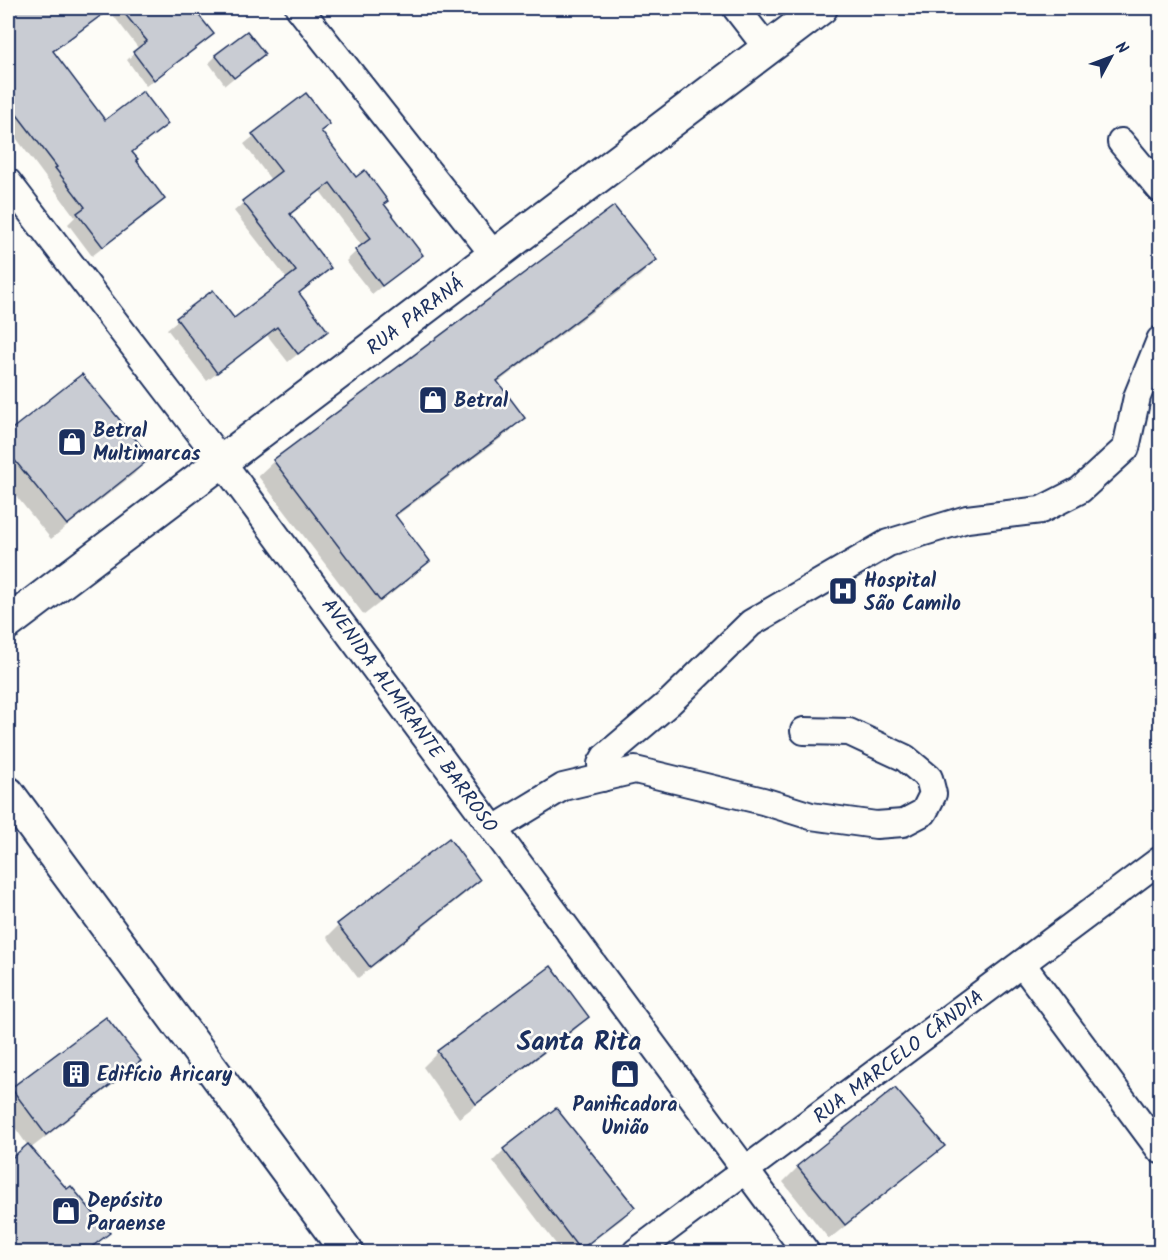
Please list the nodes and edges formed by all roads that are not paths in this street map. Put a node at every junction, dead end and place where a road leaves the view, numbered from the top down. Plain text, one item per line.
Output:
1 (299, 8) edge
2 (736, 8) edge
3 (822, 8) edge
4 (767, 48) junction
5 (1121, 142) dead end
6 (8, 182) edge
7 (1161, 189) edge
8 (494, 255) junction
9 (1161, 340) edge
10 (222, 462) junction
11 (8, 623) edge
12 (804, 731) dead end
13 (602, 778) junction
14 (8, 793) edge
15 (494, 829) junction
16 (1161, 860) edge
17 (1022, 964) junction
18 (1161, 1150) edge
19 (745, 1171) junction
20 (347, 1252) edge
21 (636, 1252) edge
22 (806, 1252) edge

1 - 8 street
2 - 4 street
3 - 4 main road, RUA PARANÁ
4 - 8 main road, RUA PARANÁ
5 - 7 street
6 - 10 street, AVENIDA ALMIRANTE BARROSO
8 - 10 main road, RUA PARANÁ
9 - 13 street
10 - 11 main road, RUA PARANÁ
10 - 15 street, AVENIDA ALMIRANTE BARROSO
12 - 13 street
13 - 15 street
14 - 20 main road
15 - 19 street, AVENIDA ALMIRANTE BARROSO
16 - 17 street, RUA MARCELO CÂNDIA
17 - 18 street
17 - 19 street, RUA MARCELO CÂNDIA
19 - 21 street, RUA MARCELO CÂNDIA
19 - 22 street, AVENIDA ALMIRANTE BARROSO

